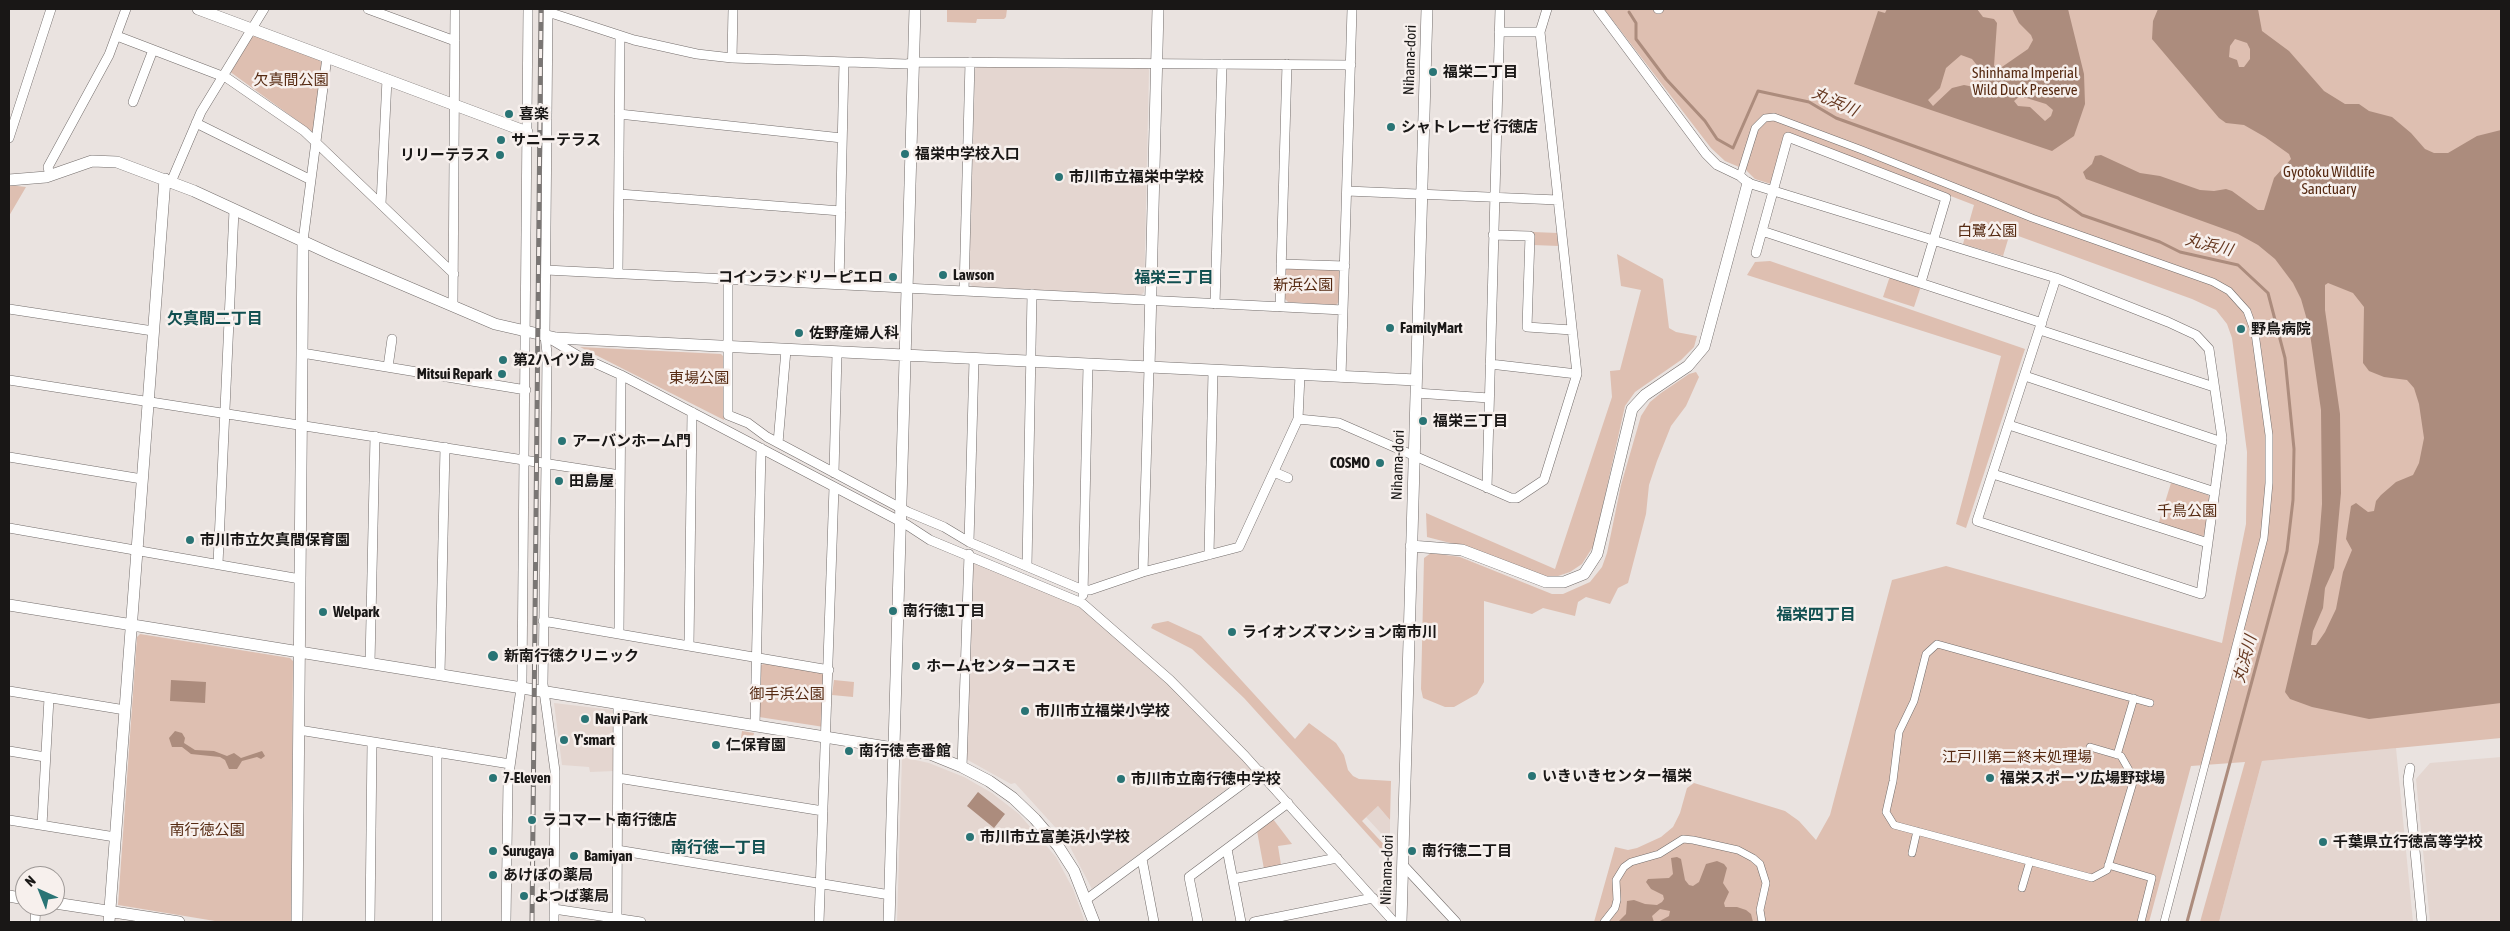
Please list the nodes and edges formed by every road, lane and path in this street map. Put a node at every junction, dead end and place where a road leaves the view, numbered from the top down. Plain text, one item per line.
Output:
1 (51, 9) edge
2 (126, 9) edge
3 (198, 9) edge
4 (264, 9) edge
5 (368, 9) edge
6 (455, 9) edge
7 (528, 9) edge
8 (733, 9) edge
9 (914, 9) edge
10 (1158, 9) edge
11 (1352, 9) edge
12 (1427, 9) edge
13 (1500, 9) edge
14 (1546, 9) edge
15 (1598, 9) edge
16 (548, 10) edge
17 (252, 29) junction
18 (1499, 32) junction
19 (1540, 32) junction
20 (117, 36) junction
21 (620, 37) junction
22 (455, 41) junction
23 (153, 50) junction
24 (327, 57) junction
25 (732, 58) junction
26 (844, 62) junction
27 (970, 62) junction
28 (913, 63) junction
29 (1156, 63) junction
30 (1222, 64) junction
31 (1287, 64) junction
32 (1351, 65) junction
33 (223, 76) junction
34 (387, 79) junction
35 (133, 102) dead end
36 (455, 105) junction
37 (620, 114) junction
38 (196, 123) junction
39 (527, 132) junction
40 (9, 138) edge
41 (842, 138) junction
42 (316, 142) junction
43 (50, 176) junction
44 (1744, 179) junction
45 (9, 180) edge
46 (311, 180) junction
47 (168, 181) junction
48 (1773, 190) junction
49 (1347, 191) junction
50 (619, 194) junction
51 (1421, 194) junction
52 (1495, 197) junction
53 (1558, 200) junction
54 (381, 204) junction
55 (234, 210) junction
56 (841, 211) junction
57 (1762, 230) junction
58 (1494, 235) junction
59 (1934, 239) junction
60 (303, 241) junction
61 (1756, 253) dead end
62 (1281, 264) junction
63 (1345, 266) junction
64 (546, 270) junction
65 (618, 273) junction
66 (454, 274) junction
67 (728, 278) junction
68 (2056, 278) junction
69 (1921, 282) junction
70 (839, 284) junction
71 (907, 288) junction
72 (964, 291) junction
73 (1032, 294) junction
74 (1150, 301) junction
75 (1215, 304) junction
76 (453, 306) junction
77 (1280, 307) junction
78 (9, 309) edge
79 (1344, 310) junction
80 (2041, 326) junction
81 (1572, 330) junction
82 (153, 331) junction
83 (526, 332) junction
84 (545, 336) junction
85 (392, 339) dead end
86 (727, 347) junction
87 (786, 350) junction
88 (836, 352) junction
89 (302, 353) junction
90 (905, 356) junction
91 (974, 360) junction
92 (1031, 362) junction
93 (1490, 364) junction
94 (1088, 365) junction
95 (388, 367) junction
96 (1149, 368) junction
97 (1213, 371) junction
98 (1577, 374) junction
99 (621, 375) junction
100 (1300, 375) junction
101 (2025, 376) junction
102 (1342, 377) junction
103 (9, 380) edge
104 (1416, 380) junction
105 (2214, 387) junction
106 (526, 390) junction
107 (1416, 393) junction
108 (1489, 398) junction
109 (148, 401) junction
110 (692, 412) junction
111 (225, 413) junction
112 (1298, 419) junction
113 (301, 425) junction
114 (2009, 425) junction
115 (375, 436) junction
116 (2222, 442) junction
117 (778, 443) junction
118 (444, 447) junction
119 (761, 448) junction
120 (1414, 456) junction
121 (9, 457) edge
122 (526, 460) junction
123 (546, 464) junction
124 (1274, 472) junction
125 (834, 473) junction
126 (1992, 474) junction
127 (620, 475) junction
128 (1288, 478) dead end
129 (142, 479) junction
130 (834, 487) junction
131 (1487, 488) junction
132 (2216, 492) junction
133 (901, 508) junction
134 (900, 521) junction
135 (9, 528) edge
136 (969, 542) junction
137 (2208, 543) junction
138 (1411, 546) junction
139 (136, 550) junction
140 (969, 554) junction
141 (1209, 555) junction
142 (218, 564) junction
143 (1027, 566) junction
144 (1143, 572) junction
145 (300, 579) junction
146 (1083, 590) junction
147 (1082, 603) junction
148 (9, 605) edge
149 (544, 621) junction
150 (131, 625) junction
151 (619, 634) junction
152 (689, 646) junction
153 (300, 652) junction
154 (756, 657) junction
155 (370, 663) junction
156 (829, 670) junction
157 (440, 674) junction
158 (522, 688) junction
159 (9, 691) edge
160 (543, 691) junction
161 (49, 698) junction
162 (2134, 698) junction
163 (618, 703) junction
164 (2150, 703) dead end
165 (125, 710) junction
166 (755, 725) junction
167 (299, 730) junction
168 (827, 736) junction
169 (372, 742) junction
170 (894, 747) junction
171 (2090, 747) dead end
172 (9, 751) edge
173 (437, 752) junction
174 (2117, 755) junction
175 (45, 757) junction
176 (510, 764) junction
177 (962, 767) junction
178 (2410, 768) dead end
179 (1260, 771) junction
180 (618, 778) junction
181 (1288, 803) junction
182 (823, 811) junction
183 (9, 820) edge
184 (42, 825) junction
185 (1917, 831) junction
186 (116, 837) junction
187 (1227, 849) junction
188 (617, 850) junction
189 (1912, 853) dead end
190 (1142, 858) junction
191 (1337, 858) junction
192 (2030, 861) junction
193 (1403, 865) junction
194 (2108, 865) junction
195 (1233, 879) junction
196 (819, 884) junction
197 (2022, 888) dead end
198 (890, 895) junction
199 (1372, 898) junction
200 (1086, 899) junction
201 (65, 906) edge
202 (554, 909) junction
203 (110, 917) edge
204 (616, 918) junction
205 (179, 922) edge
206 (297, 922) edge
207 (370, 922) edge
208 (438, 922) edge
209 (506, 922) edge
210 (554, 922) edge
211 (641, 922) edge
212 (818, 922) edge
213 (889, 922) edge
214 (1094, 922) edge
215 (1154, 922) edge
216 (1198, 922) edge
217 (1242, 922) edge
218 (1254, 922) edge
219 (1394, 922) edge
220 (1401, 922) edge
221 (1456, 922) edge
222 (1604, 922) edge
223 (1762, 922) edge
224 (2141, 922) edge
225 (2164, 922) edge
226 (2422, 922) edge

1 - 40 street
2 - 20 street
3 - 17 street
4 - 17 street
5 - 22 street
6 - 22 street
7 - 39 street
8 - 25 street
9 - 28 street
10 - 29 street
11 - 32 street
12 - 51 street, Nihama-dori
13 - 18 street
14 - 19 street
15 - 44 street
16 - 21 street
16 - 64 street
17 - 24 street
17 - 33 street
18 - 19 street
18 - 52 street
19 - 53 street
20 - 23 street
20 - 43 street
21 - 25 street
21 - 37 street
22 - 36 street
23 - 33 street
23 - 35 street
24 - 34 street
24 - 42 street
25 - 26 street
26 - 28 street
26 - 41 street
27 - 28 street
27 - 29 street
27 - 72 street
28 - 71 street
29 - 30 street
29 - 74 street
30 - 31 street
30 - 75 street
31 - 32 street
31 - 62 street
32 - 49 street
33 - 38 street
33 - 42 street
34 - 36 street
34 - 54 street
36 - 39 street
36 - 66 street
37 - 41 street
37 - 50 street
38 - 46 street
38 - 47 street
39 - 83 street
41 - 56 street
42 - 46 street
42 - 54 street
43 - 45 street
43 - 47 street
44 - 48 street
44 - 138 street
44 - 225 street
46 - 60 street
47 - 55 street
47 - 82 street
48 - 57 street
48 - 59 street
48 - 59 street
49 - 51 street
49 - 63 street
50 - 56 street
50 - 65 street
51 - 52 street
51 - 104 street, Nihama-dori
52 - 53 street
52 - 58 street
53 - 81 street
54 - 66 street
55 - 60 street
55 - 111 street
56 - 70 street
57 - 61 street
57 - 69 street
58 - 81 street
58 - 93 street
59 - 68 street
59 - 69 street
60 - 76 street
60 - 89 street
62 - 63 street
62 - 77 street
63 - 79 street
64 - 65 street
64 - 84 street
65 - 67 street
66 - 76 street
67 - 70 street
67 - 86 street
68 - 80 street
68 - 105 street
69 - 80 street
70 - 71 street
71 - 72 street
71 - 90 street
72 - 73 street
73 - 74 street
73 - 92 street
74 - 75 street
74 - 96 street
75 - 77 street
76 - 83 street
77 - 79 street
78 - 82 street
79 - 102 street
80 - 101 street
80 - 105 street
81 - 98 street
82 - 109 street
83 - 84 street
83 - 106 street
84 - 86 street
84 - 99 street
84 - 123 street
85 - 95 street
86 - 87 street
86 - 117 street
87 - 88 street
87 - 117 street
88 - 90 street
88 - 125 street
89 - 95 street
89 - 113 street
90 - 91 street
90 - 133 street
91 - 92 street
91 - 136 street
92 - 94 street
92 - 143 street
93 - 98 street
93 - 108 street
94 - 96 street
94 - 146 street
95 - 106 street
96 - 97 street
96 - 144 street
97 - 100 street
97 - 141 street
98 - 131 street
99 - 110 street
99 - 127 street
100 - 102 street
100 - 112 street
101 - 114 street
101 - 116 street
102 - 104 street
103 - 109 street
104 - 107 street, Nihama-dori
105 - 116 street
106 - 122 street
107 - 108 street
107 - 120 street, Nihama-dori
108 - 131 street
109 - 111 street
109 - 129 street
110 - 119 street
110 - 152 street
111 - 113 street
111 - 142 street
112 - 120 street
112 - 124 street
113 - 115 street
113 - 145 street
114 - 126 street
114 - 132 street
115 - 118 street
115 - 155 street
116 - 132 street
117 - 125 street
118 - 122 street
118 - 157 street
119 - 130 street
119 - 154 street
120 - 131 street
120 - 138 street, Nihama-dori
121 - 129 street
122 - 123 street
122 - 158 street
123 - 127 street
123 - 149 street
124 - 128 street
124 - 141 street
125 - 133 street
126 - 137 street
126 - 137 street
127 - 151 street
129 - 139 street
130 - 134 street
130 - 156 street
132 - 137 street
133 - 134 street
133 - 136 street
134 - 140 street
134 - 170 street
135 - 139 street
136 - 143 street
138 - 193 street, Nihama-dori
139 - 142 street
139 - 150 street
140 - 147 street
140 - 177 street
141 - 144 street
142 - 145 street
143 - 146 street
144 - 146 street
145 - 153 street
146 - 147 street
147 - 179 street
148 - 150 street
149 - 151 street
149 - 160 street
150 - 153 street
150 - 165 street
151 - 152 street
152 - 154 street
153 - 155 street
153 - 167 street
154 - 156 street
154 - 166 street
155 - 157 street
156 - 168 street
157 - 158 street
158 - 160 street
158 - 176 street
159 - 161 street
160 - 163 street
160 - 202 street
161 - 165 street
161 - 175 street
162 - 164 street
162 - 174 street
162 - 185 street
163 - 166 street
163 - 180 street
165 - 186 street
166 - 168 street
167 - 169 street
167 - 206 street
168 - 170 street
168 - 182 street
169 - 173 street
169 - 207 street
170 - 177 street
170 - 198 street
171 - 174 street
172 - 175 street
173 - 176 street
173 - 208 street
174 - 194 street
175 - 184 street
176 - 209 street
177 - 200 street
178 - 226 street
179 - 181 street
179 - 190 street
180 - 182 street
180 - 188 street
181 - 187 street
181 - 191 street
182 - 196 street
183 - 184 street
184 - 186 street
185 - 189 street
185 - 192 street
186 - 203 street
187 - 195 street
187 - 216 street
188 - 196 street
188 - 204 street
190 - 200 street
190 - 215 street
191 - 195 street
191 - 199 street
192 - 194 street
192 - 197 street
193 - 220 street, Nihama-dori
193 - 221 street
194 - 224 street
195 - 217 street
196 - 198 street
196 - 212 street
198 - 213 street
199 - 218 street
199 - 219 street
200 - 214 street
201 - 203 street
202 - 204 street
202 - 210 street
203 - 205 street
204 - 211 street
222 - 223 street

